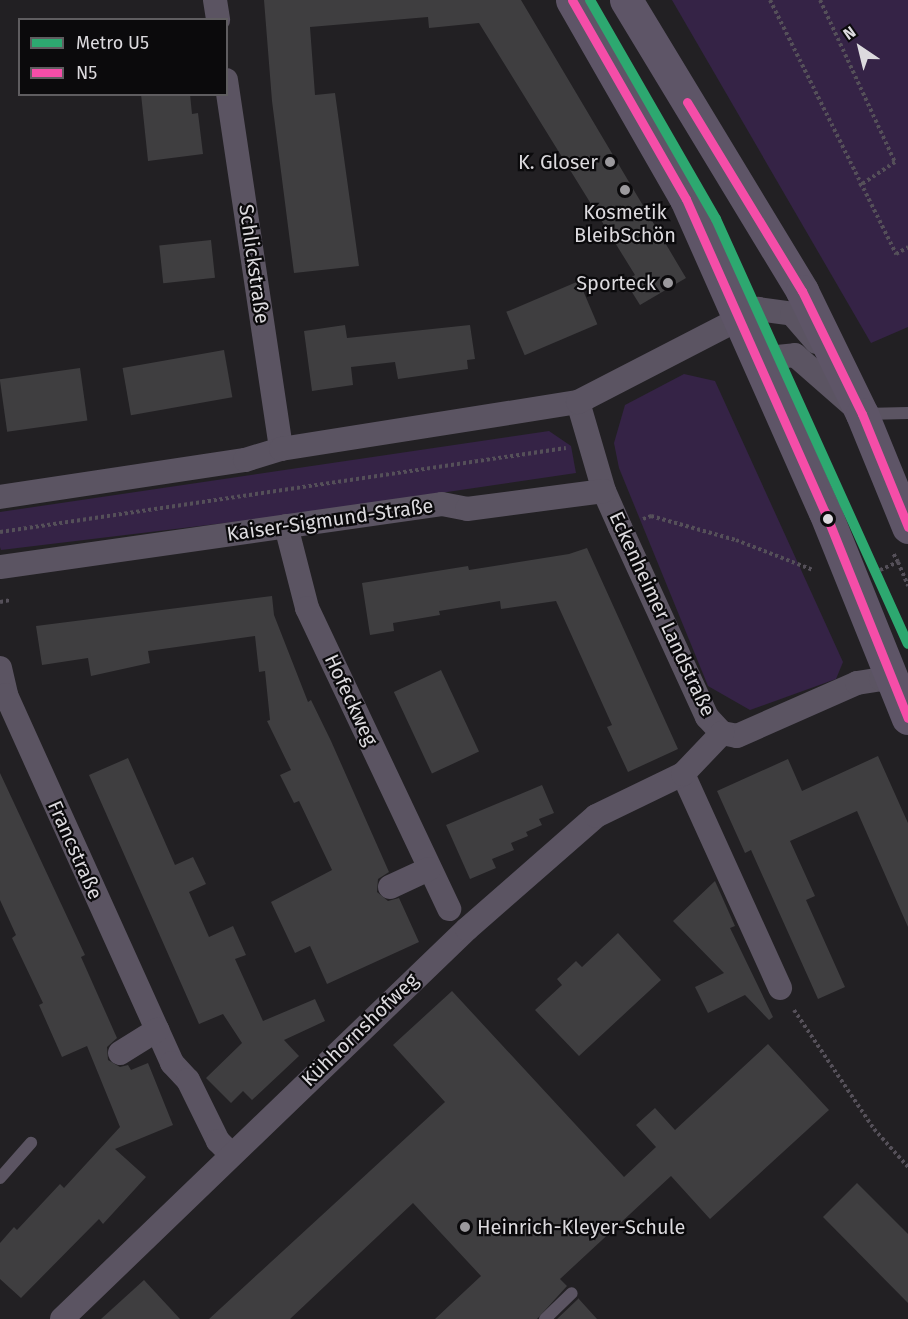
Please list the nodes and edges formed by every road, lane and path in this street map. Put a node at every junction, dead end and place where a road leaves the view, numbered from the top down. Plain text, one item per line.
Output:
1 (215, 0) edge
2 (572, 0) edge
3 (626, 0) edge
4 (770, 0) edge
5 (820, 0) edge
6 (218, 18) edge
7 (228, 93) edge
8 (859, 186) junction
9 (908, 248) edge
10 (738, 315) junction
11 (761, 369) junction
12 (578, 402) junction
13 (854, 407) junction
14 (908, 413) edge
15 (592, 444) junction
16 (281, 449) junction
17 (604, 490) junction
18 (0, 497) edge
19 (286, 526) junction
20 (620, 527) junction
21 (908, 527) edge
22 (0, 532) edge
23 (897, 562) dead end
24 (0, 567) edge
25 (813, 570) dead end
26 (908, 586) edge
27 (10, 600) dead end
28 (0, 602) edge
29 (0, 668) edge
30 (892, 684) junction
31 (908, 718) edge
32 (722, 733) junction
33 (683, 774) junction
34 (429, 870) junction
35 (390, 887) dead end
36 (449, 909) dead end
37 (780, 988) joint
38 (157, 1030) junction
39 (120, 1053) dead end
40 (31, 1143) dead end
41 (231, 1154) junction
42 (908, 1167) edge
43 (0, 1178) edge
44 (572, 1293) dead end
45 (62, 1319) edge
46 (545, 1319) edge

1 - 6 street
2 - 10 main road
3 - 13 main road
4 - 8 path
5 - 8 path
7 - 16 street, Schlickstraße
8 - 9 path
10 - 11 main road
10 - 12 street
10 - 13 street
11 - 13 street
11 - 30 main road
12 - 15 street
12 - 16 street
13 - 14 lane
13 - 21 main road
15 - 17 street
15 - 22 path
16 - 18 street
17 - 19 street, Kaiser-Sigmund-Straße
17 - 20 street, Eckenheimer Landstraße
19 - 24 street, Kaiser-Sigmund-Straße
19 - 34 street, Hofeckweg
20 - 25 path
20 - 32 street, Eckenheimer Landstraße
23 - 26 path
27 - 28 path
29 - 38 street, Francstraße
30 - 31 main road
30 - 32 street, Eckenheimer Landstraße
32 - 33 street, Kühhornshofweg
33 - 37 street
33 - 41 street, Kühhornshofweg
34 - 35 street
34 - 36 street, Hofeckweg
37 - 42 path
38 - 39 street
38 - 41 street, Francstraße
40 - 43 lane
41 - 45 street, Kühhornshofweg
44 - 46 lane

